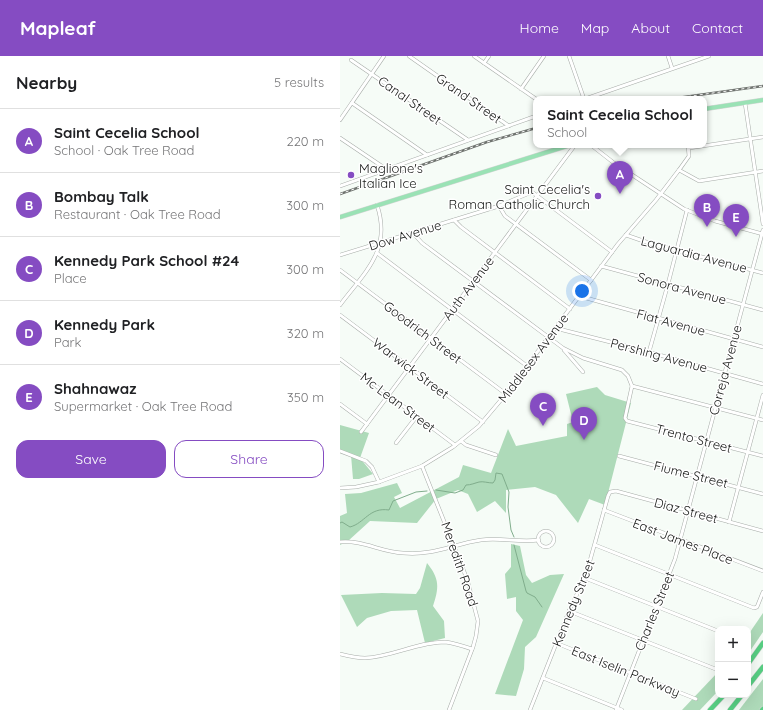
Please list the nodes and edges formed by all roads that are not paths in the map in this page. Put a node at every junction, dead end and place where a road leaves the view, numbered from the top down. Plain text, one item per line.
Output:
1 (384, 56) edge
2 (409, 56) edge
3 (474, 56) edge
4 (489, 56) edge
5 (544, 56) edge
6 (569, 56) edge
7 (668, 56) edge
8 (709, 56) edge
9 (351, 60) dead end
10 (484, 63) junction
11 (672, 68) junction
12 (372, 74) junction
13 (521, 89) junction
14 (584, 96) edge
15 (593, 96) edge
16 (533, 97) edge
17 (763, 100) edge
18 (352, 103) junction
19 (745, 103) junction
20 (707, 109) edge
21 (533, 117) edge
22 (340, 120) edge
23 (509, 126) junction
24 (763, 137) edge
25 (340, 138) edge
26 (750, 138) junction
27 (468, 140) junction
28 (707, 144) edge
29 (560, 148) edge
30 (573, 148) edge
31 (595, 148) edge
32 (689, 148) edge
33 (426, 155) junction
34 (386, 169) junction
35 (679, 170) junction
36 (763, 171) edge
37 (755, 172) junction
38 (340, 181) edge
39 (344, 184) junction
40 (340, 186) edge
41 (661, 194) junction
42 (537, 195) junction
43 (377, 205) junction
44 (499, 206) junction
45 (762, 209) edge
46 (687, 210) junction
47 (340, 217) edge
48 (454, 220) junction
49 (516, 224) junction
50 (763, 224) edge
51 (763, 232) edge
52 (413, 233) junction
53 (626, 235) junction
54 (381, 242) junction
55 (677, 250) junction
56 (495, 252) junction
57 (612, 252) junction
58 (377, 254) junction
59 (340, 255) edge
60 (602, 266) junction
61 (340, 270) edge
62 (752, 270) junction
63 (763, 273) edge
64 (591, 280) junction
65 (473, 281) junction
66 (357, 283) junction
67 (668, 284) junction
68 (579, 296) junction
69 (743, 304) junction
70 (340, 305) edge
71 (570, 309) junction
72 (452, 310) junction
73 (763, 310) edge
74 (340, 315) edge
75 (658, 319) junction
76 (555, 328) junction
77 (548, 337) junction
78 (431, 338) junction
79 (734, 339) junction
80 (763, 347) edge
81 (563, 348) junction
82 (649, 352) junction
83 (340, 359) edge
84 (527, 366) junction
85 (409, 367) junction
86 (583, 372) dead end
87 (724, 373) junction
88 (763, 384) edge
89 (632, 386) junction
90 (506, 394) junction
91 (388, 395) junction
92 (763, 395) edge
93 (340, 404) edge
94 (715, 408) junction
95 (417, 416) junction
96 (756, 419) junction
97 (763, 420) edge
98 (483, 422) junction
99 (367, 424) junction
100 (361, 432) dead end
101 (461, 441) junction
102 (706, 442) junction
103 (396, 443) dead end
104 (455, 445) junction
105 (340, 451) edge
106 (747, 452) junction
107 (496, 455) dead end
108 (619, 456) dead end
109 (763, 456) edge
110 (422, 466) junction
111 (696, 476) junction
112 (379, 482) junction
113 (738, 486) junction
114 (340, 488) edge
115 (609, 493) joint
116 (763, 494) edge
117 (604, 510) junction
118 (688, 510) junction
119 (729, 522) junction
120 (763, 531) edge
121 (539, 540) junction
122 (680, 540) junction
123 (340, 542) edge
124 (595, 545) junction
125 (455, 546) junction
126 (763, 571) edge
127 (669, 574) junction
128 (585, 578) junction
129 (763, 592) edge
130 (656, 607) junction
131 (569, 611) junction
132 (715, 630) edge
133 (642, 640) junction
134 (556, 643) junction
135 (763, 643) edge
136 (472, 649) junction
137 (340, 654) edge
138 (749, 662) edge
139 (763, 667) edge
140 (715, 669) edge
141 (630, 672) junction
142 (542, 678) junction
143 (751, 682) edge
144 (721, 698) edge
145 (740, 698) edge
146 (696, 699) dead end
147 (616, 709) edge
148 (449, 710) edge
149 (530, 710) edge
150 (622, 710) edge
151 (710, 710) edge
152 (730, 710) edge

1 - 12 street
2 - 23 street, Grand Street
3 - 10 street
4 - 10 street
5 - 13 street
6 - 14 street
7 - 11 street
8 - 11 street
9 - 12 street, Canal Street
10 - 13 street
11 - 15 street
12 - 18 street
12 - 27 street, Canal Street
13 - 16 street
17 - 19 main road
18 - 22 street
18 - 33 street
19 - 20 main road
19 - 26 street
21 - 23 street
23 - 27 street
24 - 26 street
25 - 34 street
26 - 28 street
26 - 37 street
27 - 33 street
29 - 43 main road
30 - 42 street, Auth Avenue
31 - 41 street
32 - 35 street, Middlesex Avenue
33 - 34 street
34 - 39 street
35 - 37 street
35 - 41 street, Middlesex Avenue
36 - 37 street
37 - 45 street
38 - 39 street
39 - 40 street
41 - 46 street
41 - 53 street, Middlesex Avenue
42 - 44 street, Dow Avenue
42 - 49 street, Auth Avenue
42 - 57 street
43 - 47 main road
43 - 54 street
44 - 48 street, Dow Avenue
44 - 49 street
45 - 50 street
46 - 51 street
46 - 55 street
48 - 52 street, Dow Avenue
48 - 56 street
49 - 56 street, Auth Avenue
49 - 64 street
51 - 62 street, Correja Avenue
52 - 54 street, Dow Avenue
52 - 65 street
53 - 55 street, Laguardia Avenue
53 - 57 street, Middlesex Avenue
54 - 58 street
54 - 59 street, Dow Avenue
55 - 62 street, Laguardia Avenue
55 - 67 street
56 - 65 street, Auth Avenue
56 - 71 street
57 - 60 street, Middlesex Avenue
58 - 66 street
58 - 72 street
60 - 64 street, Middlesex Avenue
60 - 67 street, Sonora Avenue
61 - 66 street, Goodrich Street
62 - 63 street, Laguardia Avenue
62 - 69 street, Correja Avenue
64 - 68 street, Middlesex Avenue
65 - 72 street, Auth Avenue
65 - 77 street
66 - 70 street
66 - 78 street, Goodrich Street
67 - 69 street, Sonora Avenue
67 - 75 street
68 - 71 street, Middlesex Avenue
68 - 75 street, Fiat Avenue
69 - 73 street, Sonora Avenue
69 - 79 street, Correja Avenue
71 - 76 street, Middlesex Avenue
72 - 78 street, Auth Avenue
72 - 84 street
74 - 85 street, Warwick Street
75 - 79 street, Fiat Avenue
75 - 82 street
76 - 77 street, Middlesex Avenue
76 - 82 street, Pershing Avenue
77 - 81 street
77 - 84 street, Middlesex Avenue
78 - 85 street, Auth Avenue
78 - 90 street, Goodrich Street
79 - 80 street, Fiat Avenue
79 - 87 street, Correja Avenue
81 - 86 street
81 - 89 street
82 - 87 street, Pershing Avenue
83 - 91 street, Mc Lean Street
84 - 90 street, Middlesex Avenue
85 - 91 street, Auth Avenue
85 - 98 street, Warwick Street
87 - 88 street, Pershing Avenue
87 - 94 street, Correja Avenue
89 - 94 street
89 - 102 street, Trento Street
90 - 98 street, Middlesex Avenue
91 - 95 street, Mc Lean Street
91 - 99 street, Auth Avenue
92 - 96 street
93 - 99 street
94 - 96 street
94 - 102 street, Correja Avenue
95 - 103 street
95 - 104 street, Mc Lean Street
96 - 97 street
96 - 106 street
98 - 101 street, Middlesex Avenue
99 - 100 street, Auth Avenue
101 - 104 street, Middlesex Avenue
101 - 107 street
102 - 106 street, Trento Street
102 - 111 street, Correja Avenue
104 - 110 street, Middlesex Avenue
105 - 112 street
106 - 109 street, Trento Street
106 - 113 street
108 - 111 street, Fiume Street
110 - 112 street, Middlesex Avenue
110 - 125 street, Meredith Road
111 - 113 street, Fiume Street
111 - 118 street, Correja Avenue
112 - 114 street, Middlesex Avenue
113 - 116 street, Fiume Street
113 - 119 street
115 - 117 street, Kennedy Street
115 - 118 street, Diaz Street
117 - 122 street, East James Place
117 - 124 street, Kennedy Street
118 - 119 street, Diaz Street
118 - 122 street, Charles Street
119 - 120 street, Diaz Street
121 - 121 street
121 - 125 street
122 - 126 street, East James Place
122 - 127 street, Charles Street
123 - 125 street
124 - 127 street
124 - 128 street, Kennedy Street
125 - 136 street, Meredith Road
127 - 129 street
127 - 130 street, Charles Street
128 - 130 street
128 - 131 street, Kennedy Street
130 - 132 street
130 - 133 street, Charles Street
131 - 133 street
131 - 134 street, Kennedy Street
133 - 140 street
133 - 141 street, Charles Street
134 - 141 street, East Iselin Parkway
134 - 142 street, Kennedy Street
135 - 138 highway
136 - 137 street
136 - 148 street, Meredith Road
139 - 143 highway
141 - 146 street, East Iselin Parkway
141 - 147 street, Charles Street
142 - 147 street
142 - 149 street, Kennedy Street
144 - 151 highway
145 - 152 highway
147 - 150 street

